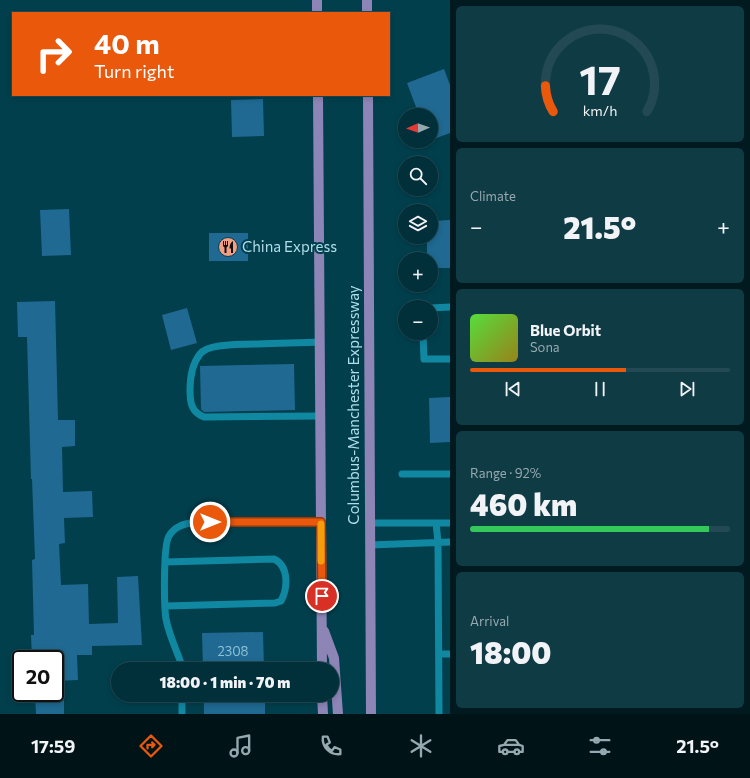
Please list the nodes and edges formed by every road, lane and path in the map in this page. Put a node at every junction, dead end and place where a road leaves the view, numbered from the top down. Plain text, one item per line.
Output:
1 (317, 0) edge
2 (367, 0) edge
3 (317, 12) edge
4 (367, 12) edge
5 (318, 96) edge
6 (368, 96) edge
7 (450, 307) edge
8 (438, 308) edge
9 (423, 340) edge
10 (320, 342) junction
11 (450, 359) edge
12 (320, 416) junction
13 (402, 474) dead end
14 (450, 474) edge
15 (321, 522) junction
16 (370, 523) junction
17 (450, 523) edge
18 (436, 524) junction
19 (438, 542) junction
20 (450, 542) edge
21 (370, 545) junction
22 (165, 562) junction
23 (166, 606) junction
24 (322, 625) junction
25 (439, 654) junction
26 (450, 654) edge
27 (181, 662) edge
28 (322, 662) edge
29 (182, 702) edge
30 (322, 702) edge
31 (182, 714) edge
32 (322, 714) edge
33 (338, 714) edge
34 (371, 714) edge
35 (439, 714) edge

1 - 3 main road
2 - 4 main road
5 - 10 main road
6 - 16 main road, Columbus-Manchester Expressway
7 - 8 lane
9 - 11 lane
10 - 12 main road
10 - 12 lane
12 - 15 main road
13 - 14 lane
15 - 22 lane
15 - 24 main road
16 - 18 lane
16 - 21 main road, Columbus-Manchester Expressway
17 - 18 lane
18 - 19 lane
19 - 20 lane
19 - 21 lane
19 - 25 lane
21 - 34 main road, Columbus-Manchester Expressway
22 - 23 lane
22 - 23 lane
23 - 27 lane
24 - 28 main road
24 - 33 main road
25 - 26 lane
25 - 35 lane
29 - 31 lane
30 - 32 main road

